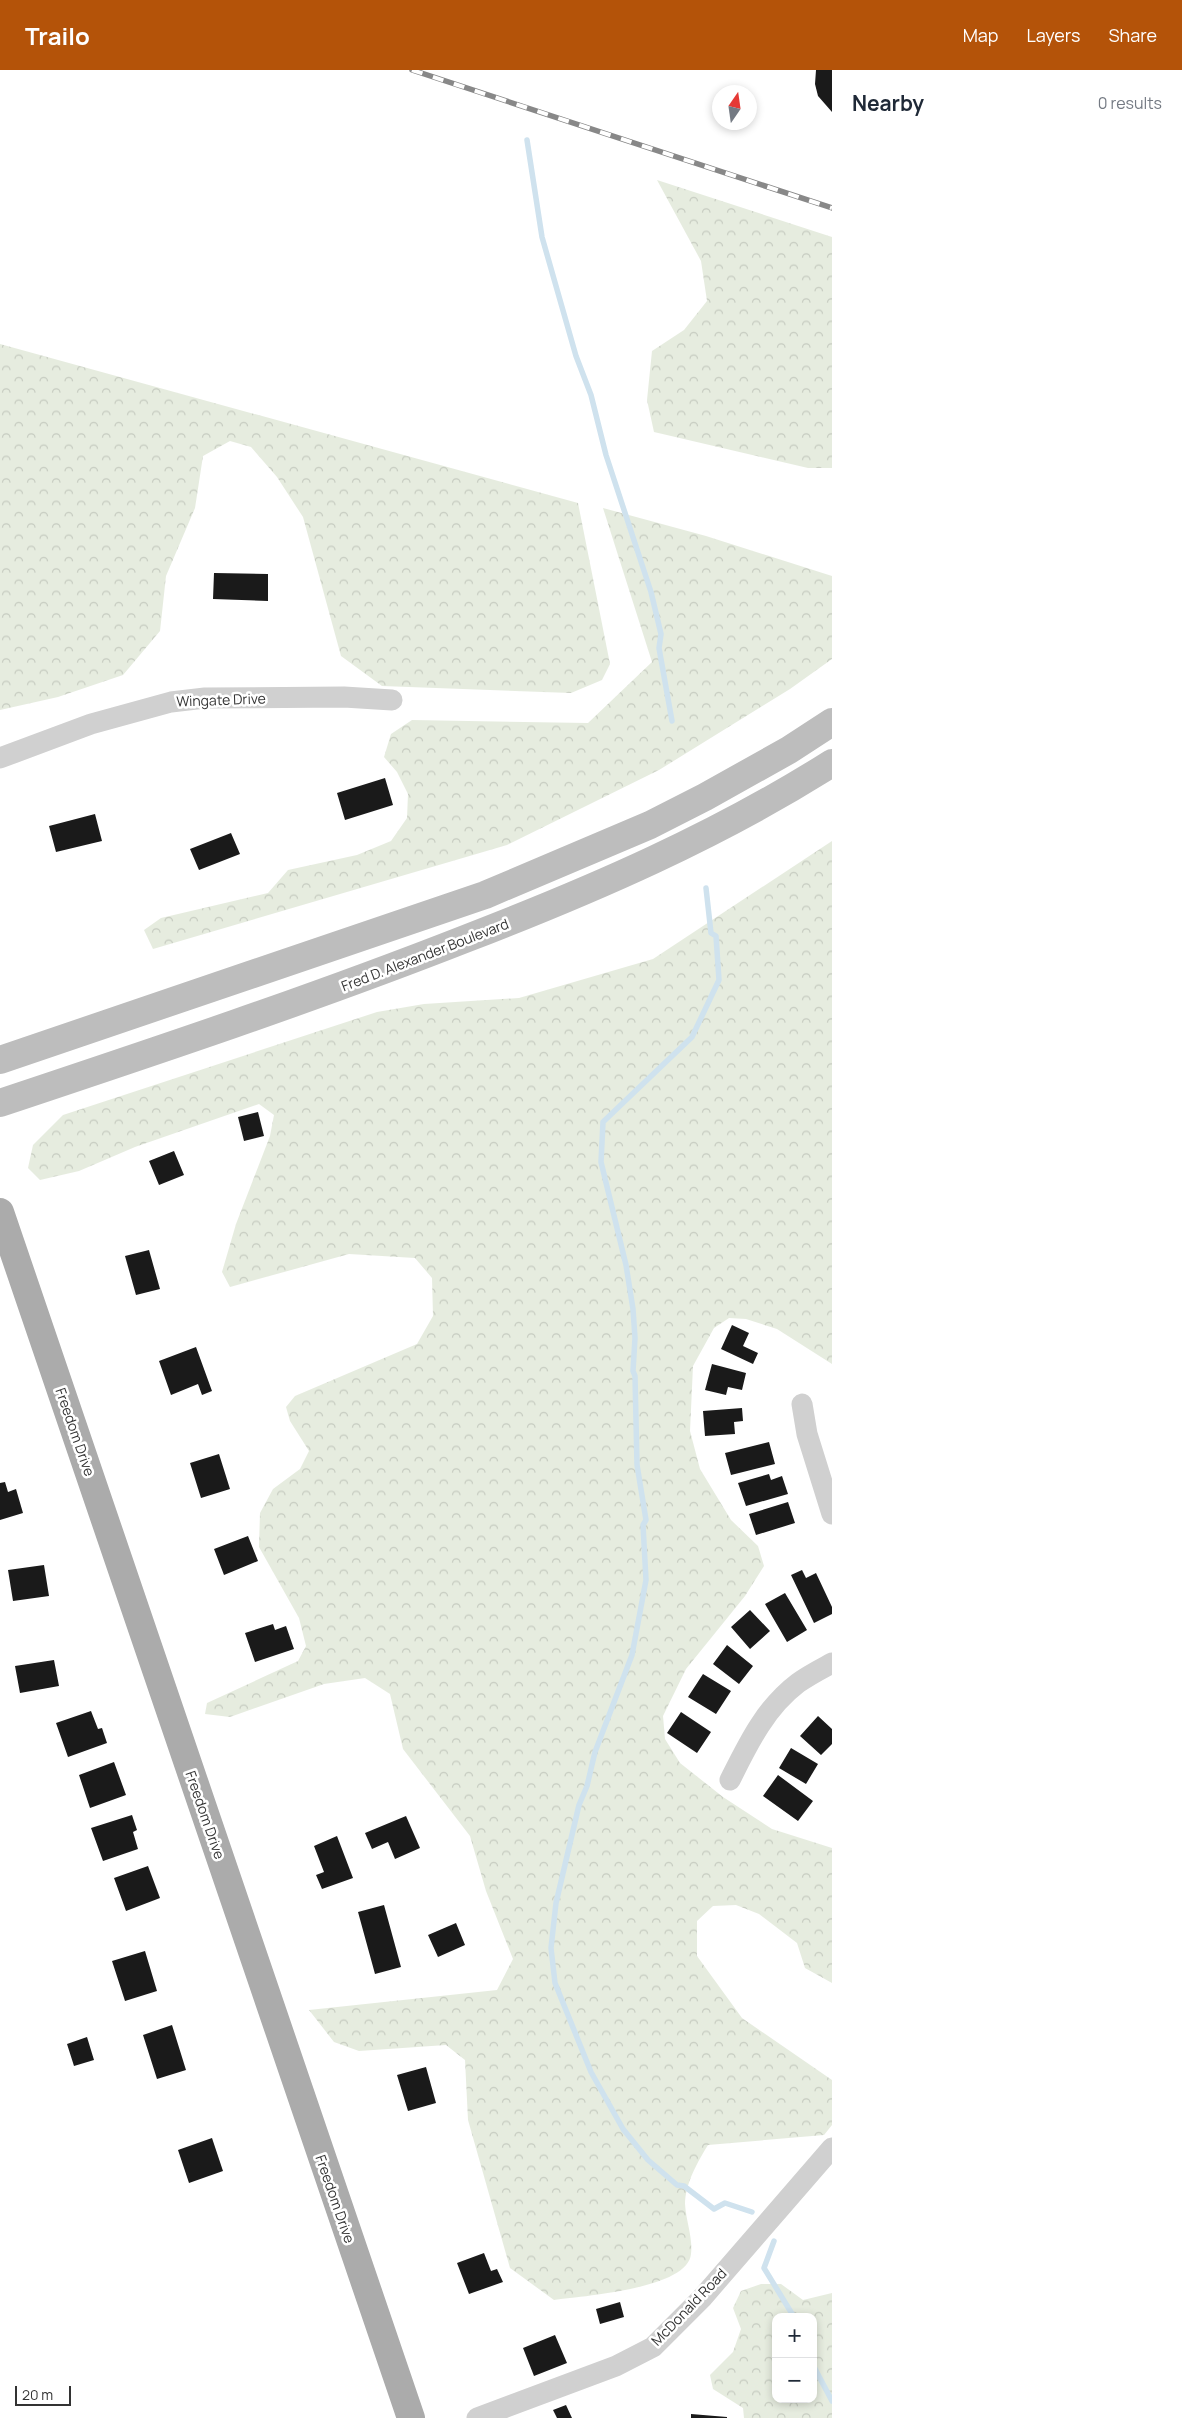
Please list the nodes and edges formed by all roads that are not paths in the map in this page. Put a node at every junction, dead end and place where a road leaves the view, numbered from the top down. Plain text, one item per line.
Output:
1 (392, 700) dead end
2 (832, 722) edge
3 (0, 758) edge
4 (832, 763) edge
5 (0, 1060) edge
6 (0, 1103) edge
7 (0, 1212) edge
8 (802, 1404) dead end
9 (832, 1514) edge
10 (832, 1663) edge
11 (730, 1780) dead end
12 (831, 2152) edge
13 (411, 2418) edge
14 (477, 2418) edge

1 - 3 street, Wingate Drive
2 - 5 main road
4 - 6 main road, Fred D. Alexander Boulevard
7 - 13 main road, Freedom Drive
8 - 9 street
10 - 11 street
12 - 14 street, McDonald Road

